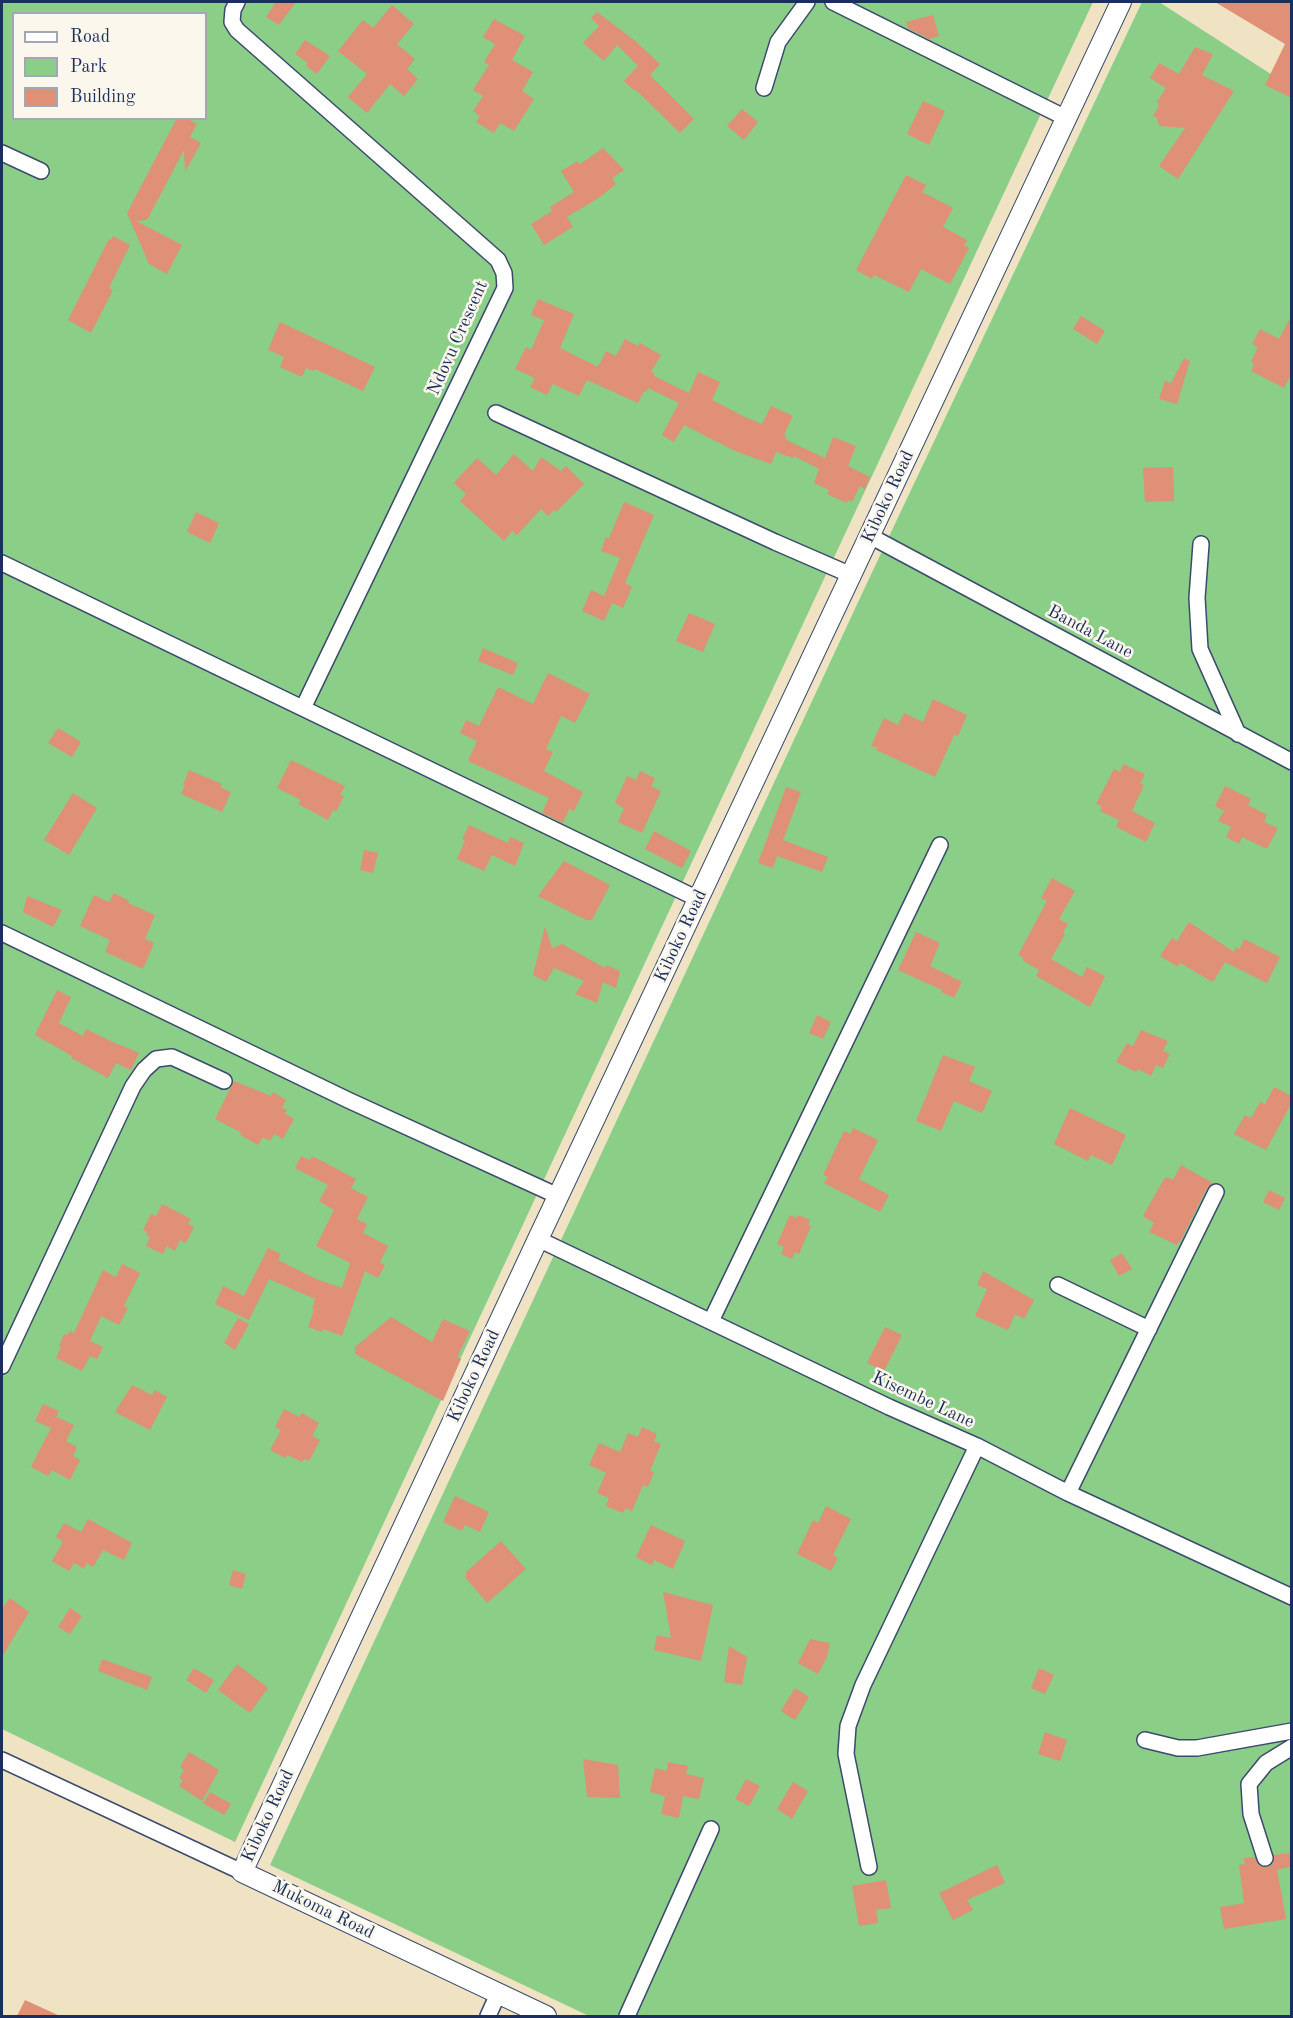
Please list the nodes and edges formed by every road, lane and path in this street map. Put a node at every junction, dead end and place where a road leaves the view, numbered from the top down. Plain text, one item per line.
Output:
1 (237, 2) edge
2 (807, 2) edge
3 (833, 2) edge
4 (1121, 2) edge
5 (764, 88) dead end
6 (1066, 118) junction
7 (2, 153) edge
8 (40, 171) dead end
9 (496, 413) dead end
10 (870, 536) junction
11 (1201, 544) dead end
12 (2, 563) edge
13 (851, 575) junction
14 (303, 708) junction
15 (1238, 734) junction
16 (1292, 762) edge
17 (940, 845) dead end
18 (698, 899) junction
19 (2, 933) edge
20 (224, 1082) dead end
21 (1216, 1192) dead end
22 (558, 1196) junction
23 (538, 1239) junction
24 (1058, 1285) dead end
25 (711, 1321) junction
26 (1149, 1329) junction
27 (2, 1366) edge
28 (977, 1446) junction
29 (1068, 1493) junction
30 (1292, 1597) edge
31 (1292, 1731) edge
32 (1145, 1740) dead end
33 (1292, 1747) edge
34 (2, 1760) edge
35 (711, 1829) dead end
36 (1264, 1858) dead end
37 (869, 1867) dead end
38 (242, 1872) junction
39 (498, 1994) junction
40 (488, 2016) edge
41 (546, 2016) edge
42 (627, 2016) edge

1 - 14 street, Ndovu Crescent
2 - 5 street
3 - 6 street
4 - 6 street, Kiboko Road
6 - 10 street, Kiboko Road
7 - 8 street
9 - 13 street
10 - 13 street, Kiboko Road
10 - 15 street, Banda Lane
11 - 15 street
12 - 14 street
13 - 18 street, Kiboko Road
14 - 18 street
15 - 16 street, Banda Lane
17 - 25 street
18 - 22 street, Kiboko Road
19 - 22 street
20 - 27 street
21 - 26 street
22 - 23 street, Kiboko Road
23 - 25 street, Kisembe Lane
23 - 38 street, Kiboko Road
24 - 26 street
25 - 28 street, Kisembe Lane
26 - 29 street
28 - 29 street, Kisembe Lane
28 - 37 street
29 - 30 street, Kisembe Lane
31 - 32 street
33 - 36 street
34 - 38 street, Mukoma Road
35 - 42 street
38 - 39 street, Mukoma Road
39 - 40 street
39 - 41 street, Mukoma Road

